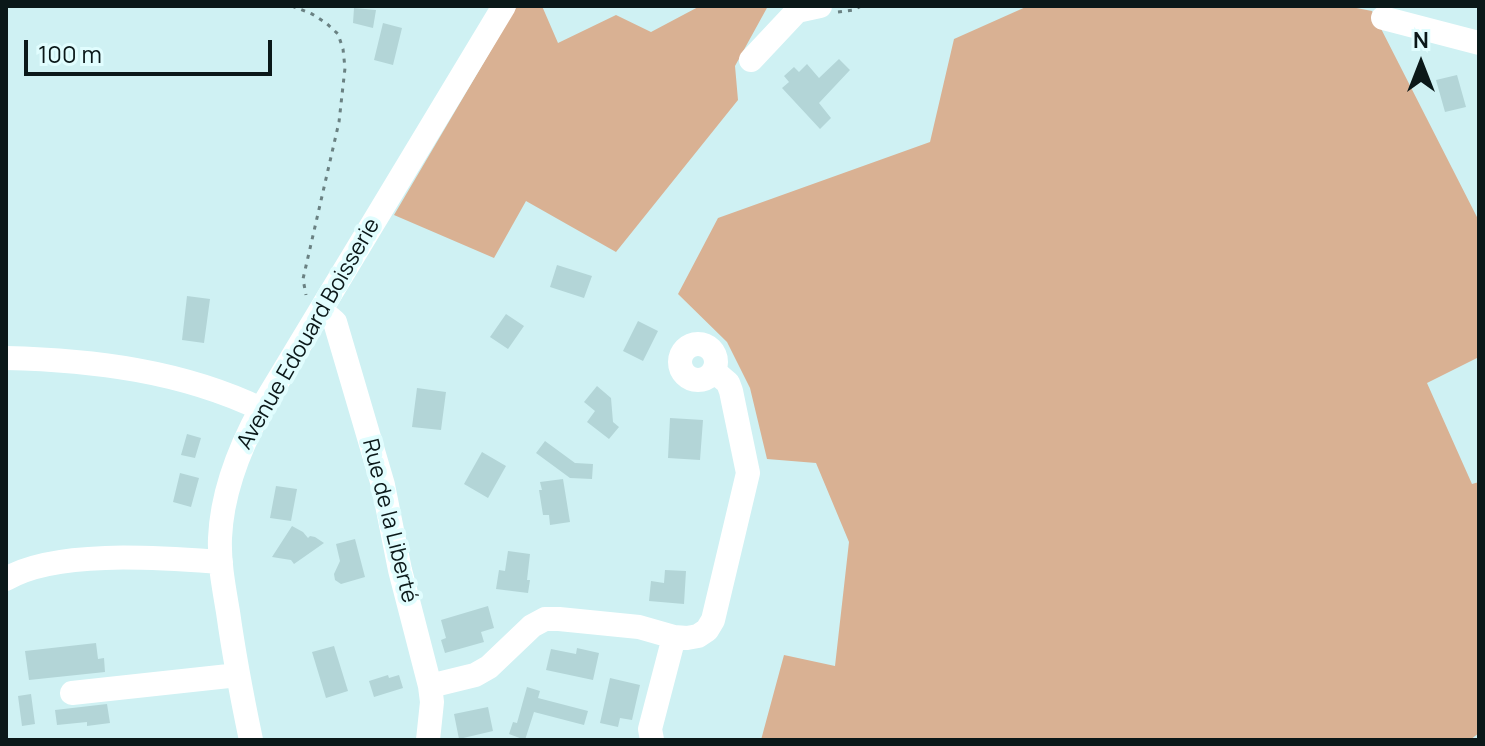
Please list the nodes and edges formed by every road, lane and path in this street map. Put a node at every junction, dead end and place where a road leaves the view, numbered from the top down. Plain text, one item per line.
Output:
1 (292, 6) edge
2 (504, 6) edge
3 (820, 6) edge
4 (1383, 18) dead end
5 (1479, 43) edge
6 (751, 60) dead end
7 (321, 310) junction
8 (6, 358) edge
9 (714, 371) dead end
10 (261, 409) junction
11 (221, 562) junction
12 (6, 579) edge
13 (674, 637) junction
14 (238, 675) junction
15 (430, 686) junction
16 (72, 693) dead end
17 (251, 740) edge
18 (428, 740) edge
19 (652, 740) edge

1 - 7 path
2 - 7 street, Avenue Edouard Boisserie
3 - 6 street
4 - 5 street
7 - 10 street, Avenue Edouard Boisserie
7 - 15 street, Rue de la Liberté
8 - 10 street
9 - 13 street
10 - 11 street, Avenue Edouard Boisserie
11 - 12 street
11 - 14 street, Avenue Edouard Boisserie
13 - 15 street
13 - 19 street
14 - 16 street
14 - 17 street, Avenue Edouard Boisserie
15 - 18 street, Rue de la Liberté

